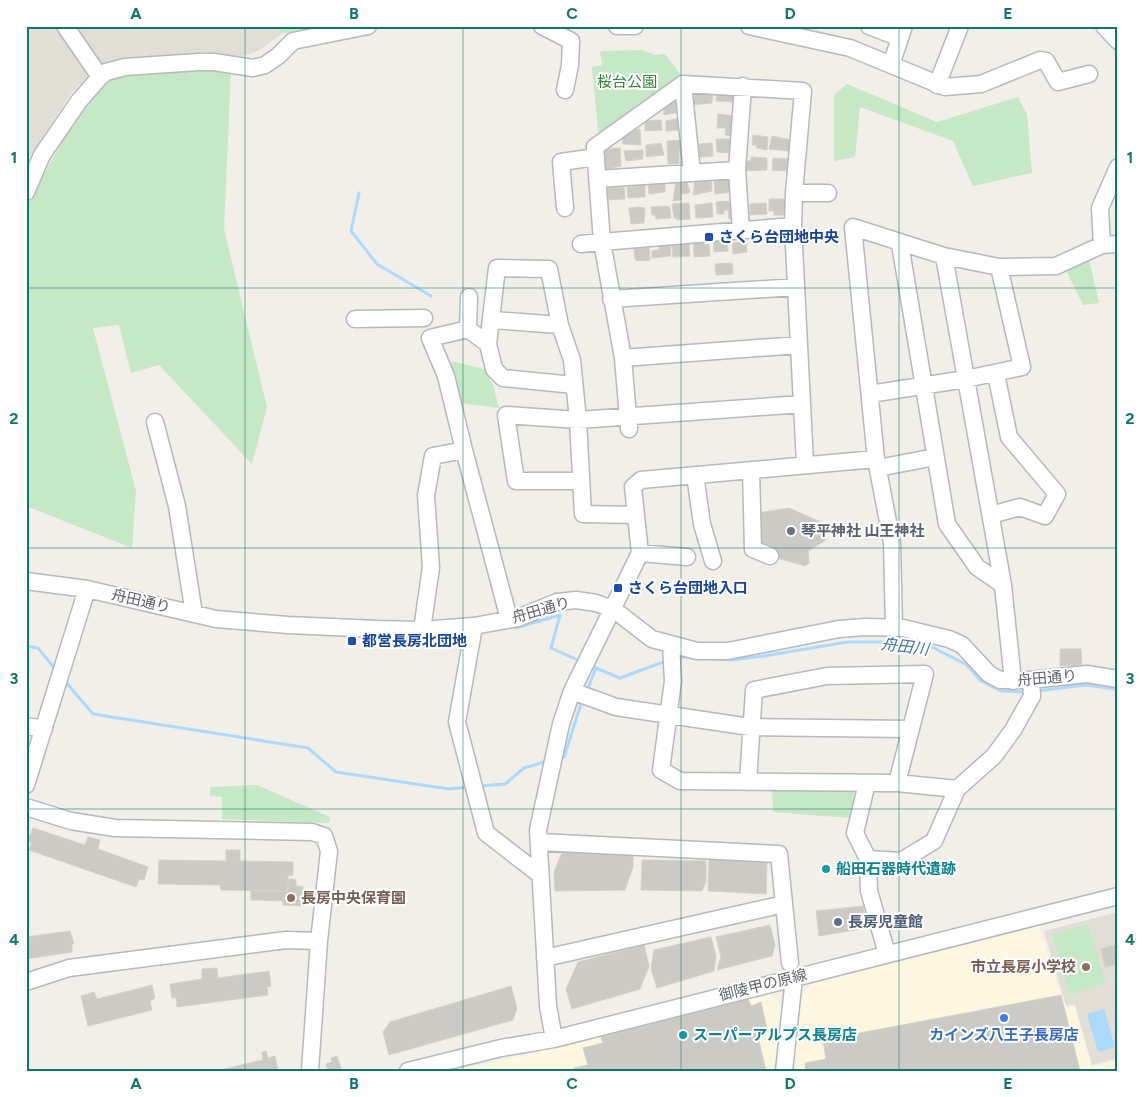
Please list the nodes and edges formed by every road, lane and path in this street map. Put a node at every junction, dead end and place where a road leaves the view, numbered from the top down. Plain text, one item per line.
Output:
1 (65, 26) edge
2 (368, 26) edge
3 (542, 26) edge
4 (617, 26) edge
5 (635, 26) edge
6 (869, 26) edge
7 (960, 26) edge
8 (1104, 26) edge
9 (752, 27) edge
10 (902, 32) edge
11 (1118, 41) edge
12 (891, 65) junction
13 (1089, 74) dead end
14 (100, 76) junction
15 (683, 84) junction
16 (937, 85) junction
17 (743, 86) junction
18 (565, 90) dead end
19 (596, 157) junction
20 (1118, 167) edge
21 (737, 170) junction
22 (692, 173) junction
23 (598, 179) junction
24 (26, 192) edge
25 (828, 192) dead end
26 (794, 193) junction
27 (566, 208) dead end
28 (793, 226) junction
29 (741, 230) junction
30 (602, 242) junction
31 (581, 244) dead end
32 (900, 244) junction
33 (1110, 244) edge
34 (944, 256) junction
35 (999, 266) junction
36 (796, 288) junction
37 (469, 297) dead end
38 (611, 299) junction
39 (354, 319) dead end
40 (492, 320) junction
41 (560, 325) junction
42 (468, 329) junction
43 (430, 338) junction
44 (488, 344) junction
45 (799, 345) junction
46 (623, 358) junction
47 (996, 374) junction
48 (966, 379) junction
49 (574, 385) junction
50 (923, 386) junction
51 (870, 394) junction
52 (802, 404) junction
53 (578, 420) junction
54 (155, 422) dead end
55 (628, 423) junction
56 (464, 450) junction
57 (936, 457) junction
58 (877, 463) junction
59 (805, 464) junction
60 (632, 468) dead end
61 (751, 470) junction
62 (695, 475) junction
63 (580, 481) junction
64 (633, 487) junction
65 (635, 515) junction
66 (991, 515) junction
67 (640, 553) junction
68 (770, 556) dead end
69 (687, 557) dead end
70 (713, 561) dead end
71 (26, 580) edge
72 (1003, 585) junction
73 (87, 589) junction
74 (612, 609) junction
75 (194, 614) junction
76 (509, 619) junction
77 (474, 626) junction
78 (894, 627) junction
79 (422, 630) junction
80 (671, 646) junction
81 (1118, 679) edge
82 (1013, 681) junction
83 (1031, 687) junction
84 (572, 691) junction
85 (670, 716) junction
86 (26, 726) edge
87 (750, 727) junction
88 (44, 729) junction
89 (910, 729) junction
90 (748, 782) junction
91 (867, 783) junction
92 (897, 783) junction
93 (26, 784) edge
94 (958, 789) junction
95 (26, 807) edge
96 (538, 842) junction
97 (868, 859) junction
98 (539, 874) junction
99 (1118, 896) edge
100 (784, 904) junction
101 (319, 941) junction
102 (886, 954) junction
103 (545, 958) junction
104 (792, 970) junction
105 (26, 982) edge
106 (554, 1039) junction
107 (310, 1071) edge
108 (408, 1071) edge
109 (784, 1071) edge

1 - 14 street
2 - 14 street
3 - 18 street
4 - 5 street
6 - 10 street
7 - 16 street
8 - 11 street
9 - 12 street
10 - 12 street
12 - 16 street
13 - 16 street
14 - 24 street
15 - 17 street
15 - 19 street
15 - 22 street
17 - 21 street
17 - 26 street
19 - 23 street
19 - 27 street
20 - 33 street
21 - 22 street
21 - 29 street
22 - 23 street
23 - 30 street
25 - 26 street
26 - 28 street
28 - 29 street
28 - 36 street
29 - 30 street
30 - 31 street
30 - 38 street
32 - 34 street
32 - 50 street
32 - 51 street
33 - 35 street
34 - 35 street
34 - 48 street
35 - 47 street
36 - 38 street
36 - 45 street
37 - 42 street
38 - 46 street
39 - 43 street
40 - 41 street
40 - 41 street
40 - 44 street
41 - 49 street
42 - 43 street
42 - 44 street
43 - 56 street
44 - 49 street
45 - 46 street
45 - 52 street
46 - 55 street
47 - 48 street
47 - 66 street
48 - 50 street
48 - 66 street
49 - 53 street
50 - 51 street
50 - 57 street
51 - 58 street
52 - 55 street
52 - 59 street
53 - 55 street
53 - 63 street
53 - 63 street
54 - 75 street
56 - 76 street
56 - 79 street
57 - 58 street
57 - 72 street
58 - 59 street
58 - 78 street
59 - 61 street
60 - 64 street
61 - 62 street
61 - 68 street
62 - 64 street
62 - 70 street
63 - 65 street
64 - 65 street
65 - 67 street
66 - 72 street
67 - 69 street
67 - 74 street
71 - 73 street, 舟田通り
72 - 82 street
73 - 75 street, 舟田通り
73 - 88 street
74 - 76 street, 舟田通り
74 - 80 street, 舟田通り
74 - 84 street
75 - 79 street, 舟田通り
76 - 77 street, 舟田通り
77 - 79 street, 舟田通り
77 - 98 street
78 - 80 street, 舟田通り
78 - 82 street, 舟田通り
80 - 85 street
81 - 83 street, 舟田通り
82 - 83 street, 舟田通り
83 - 94 street
84 - 85 street
84 - 96 street
85 - 87 street
85 - 90 street
86 - 88 street
87 - 89 street
87 - 89 street
87 - 90 street
88 - 93 street
89 - 92 street
90 - 91 street
91 - 92 street
91 - 97 street
92 - 94 street
94 - 97 street
95 - 101 street
96 - 98 street
96 - 100 street
97 - 102 street
98 - 103 street
99 - 102 street, 御陵甲の原線
100 - 103 street
100 - 104 street
101 - 105 street
101 - 107 street
102 - 104 street, 御陵甲の原線
103 - 106 street
104 - 106 street, 御陵甲の原線
104 - 109 street
106 - 108 street, 御陵甲の原線

